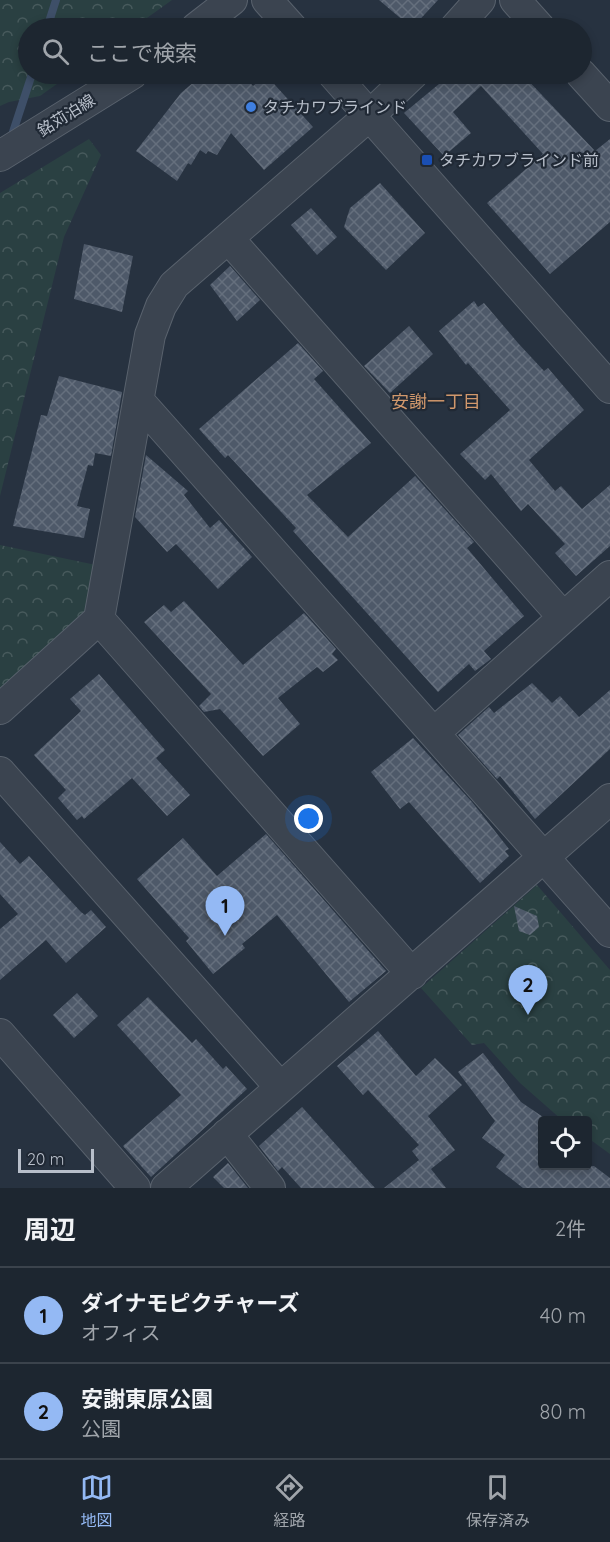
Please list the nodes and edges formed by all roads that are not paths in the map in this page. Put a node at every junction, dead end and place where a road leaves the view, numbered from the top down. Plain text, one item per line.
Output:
1 (232, 0) edge
2 (267, 0) edge
3 (480, 0) edge
4 (515, 0) edge
5 (209, 18) edge
6 (283, 18) edge
7 (463, 18) edge
8 (531, 18) edge
9 (116, 84) edge
10 (342, 84) edge
11 (403, 84) edge
12 (590, 84) edge
13 (610, 106) edge
14 (370, 115) junction
15 (0, 156) edge
16 (229, 239) junction
17 (610, 388) edge
18 (138, 401) junction
19 (610, 576) edge
20 (563, 617) junction
21 (99, 619) junction
22 (0, 709) edge
23 (434, 733) junction
24 (0, 772) edge
25 (610, 799) edge
26 (544, 857) junction
27 (610, 932) edge
28 (412, 974) junction
29 (0, 1034) edge
30 (280, 1088) junction
31 (227, 1134) junction
32 (135, 1188) edge
33 (166, 1188) edge
34 (270, 1188) edge

1 - 5 street
2 - 6 street
3 - 7 street
4 - 8 street
9 - 15 street, 銘苅泊線
10 - 14 street
11 - 14 street
12 - 13 street
14 - 16 street
14 - 17 street
16 - 18 street
16 - 20 street
18 - 21 street
18 - 23 street
19 - 20 street
20 - 23 street
21 - 22 street
21 - 28 street
23 - 26 street
24 - 30 street
25 - 26 street
26 - 27 street
26 - 28 street
28 - 30 street
29 - 32 street
30 - 31 street
31 - 33 street
31 - 34 street

